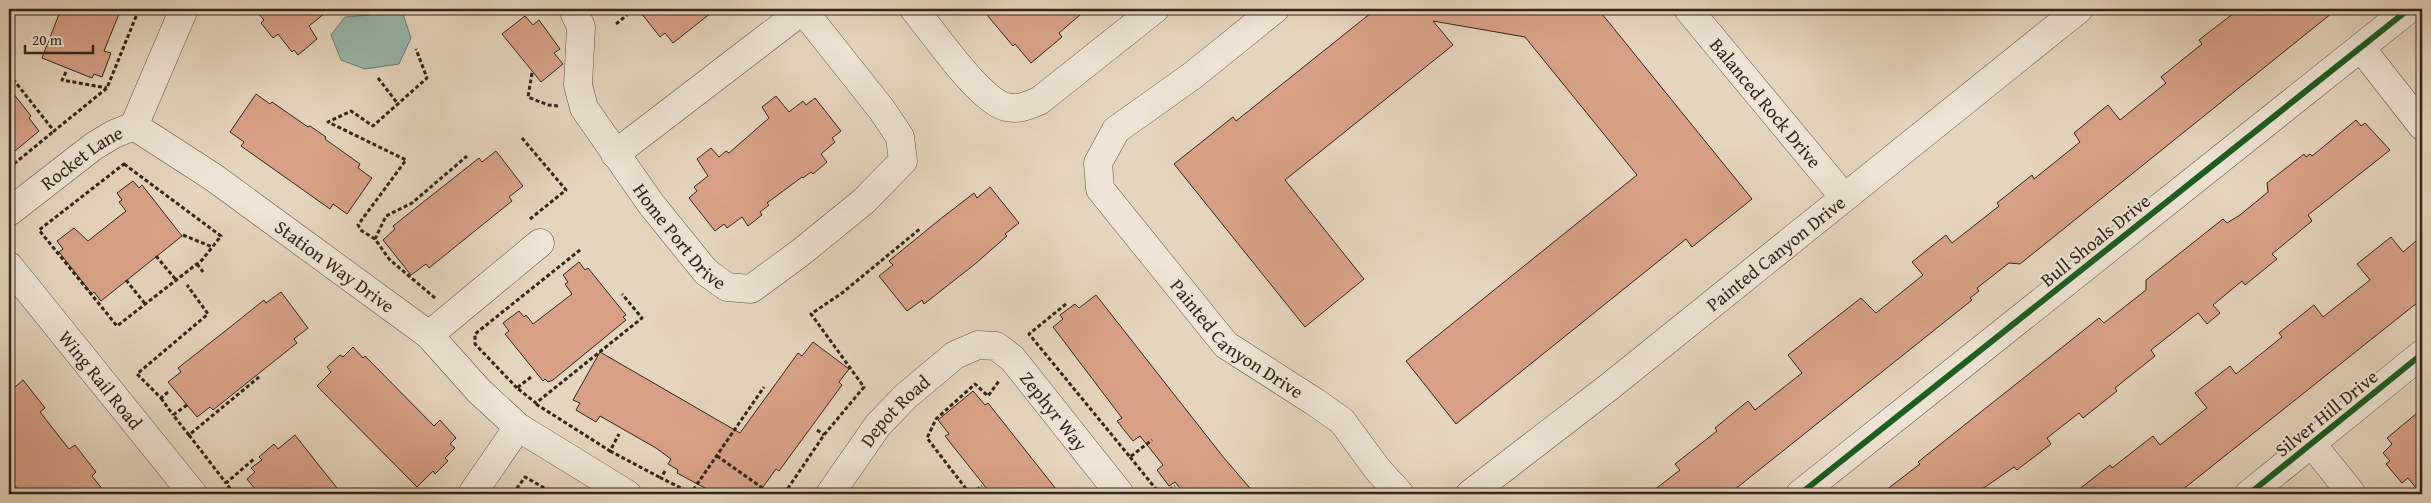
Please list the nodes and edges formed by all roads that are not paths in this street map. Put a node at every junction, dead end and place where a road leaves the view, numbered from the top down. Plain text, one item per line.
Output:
1 (184, 9) edge
2 (573, 9) edge
3 (914, 9) edge
4 (1155, 9) edge
5 (1275, 9) edge
6 (1688, 9) edge
7 (2079, 9) edge
8 (2409, 9) edge
9 (803, 10) edge
10 (2360, 48) junction
11 (134, 126) junction
12 (2422, 126) edge
13 (615, 154) junction
14 (1844, 197) junction
15 (9, 212) edge
16 (534, 231) road end
17 (9, 266) edge
18 (429, 335) junction
19 (978, 345) joint
20 (2422, 354) edge
21 (518, 427) junction
22 (2312, 444) junction
23 (193, 494) edge
24 (472, 494) edge
25 (627, 494) edge
26 (830, 494) edge
27 (1120, 494) edge
28 (1400, 494) edge
29 (1470, 494) edge
30 (1800, 494) edge
31 (2249, 494) edge
32 (2352, 494) edge

1 - 11 street
2 - 13 street, Home Port Drive
3 - 4 street
5 - 28 street, Painted Canyon Drive
6 - 14 street, Balanced Rock Drive
7 - 14 street, Painted Canyon Drive
8 - 10 street, Bull Shoals Drive
9 - 13 street
9 - 13 street, Home Port Drive
10 - 12 street
10 - 30 street, Bull Shoals Drive
11 - 15 street, Rocket Lane
11 - 18 street, Station Way Drive
14 - 29 street, Painted Canyon Drive
16 - 18 street
17 - 23 street, Wing Rail Road
18 - 21 street, Station Way Drive
19 - 26 street, Depot Road
19 - 27 street, Zephyr Way
20 - 22 street, Silver Hill Drive
21 - 24 street
21 - 25 street, Station Way Drive
22 - 31 street, Silver Hill Drive
22 - 32 street

